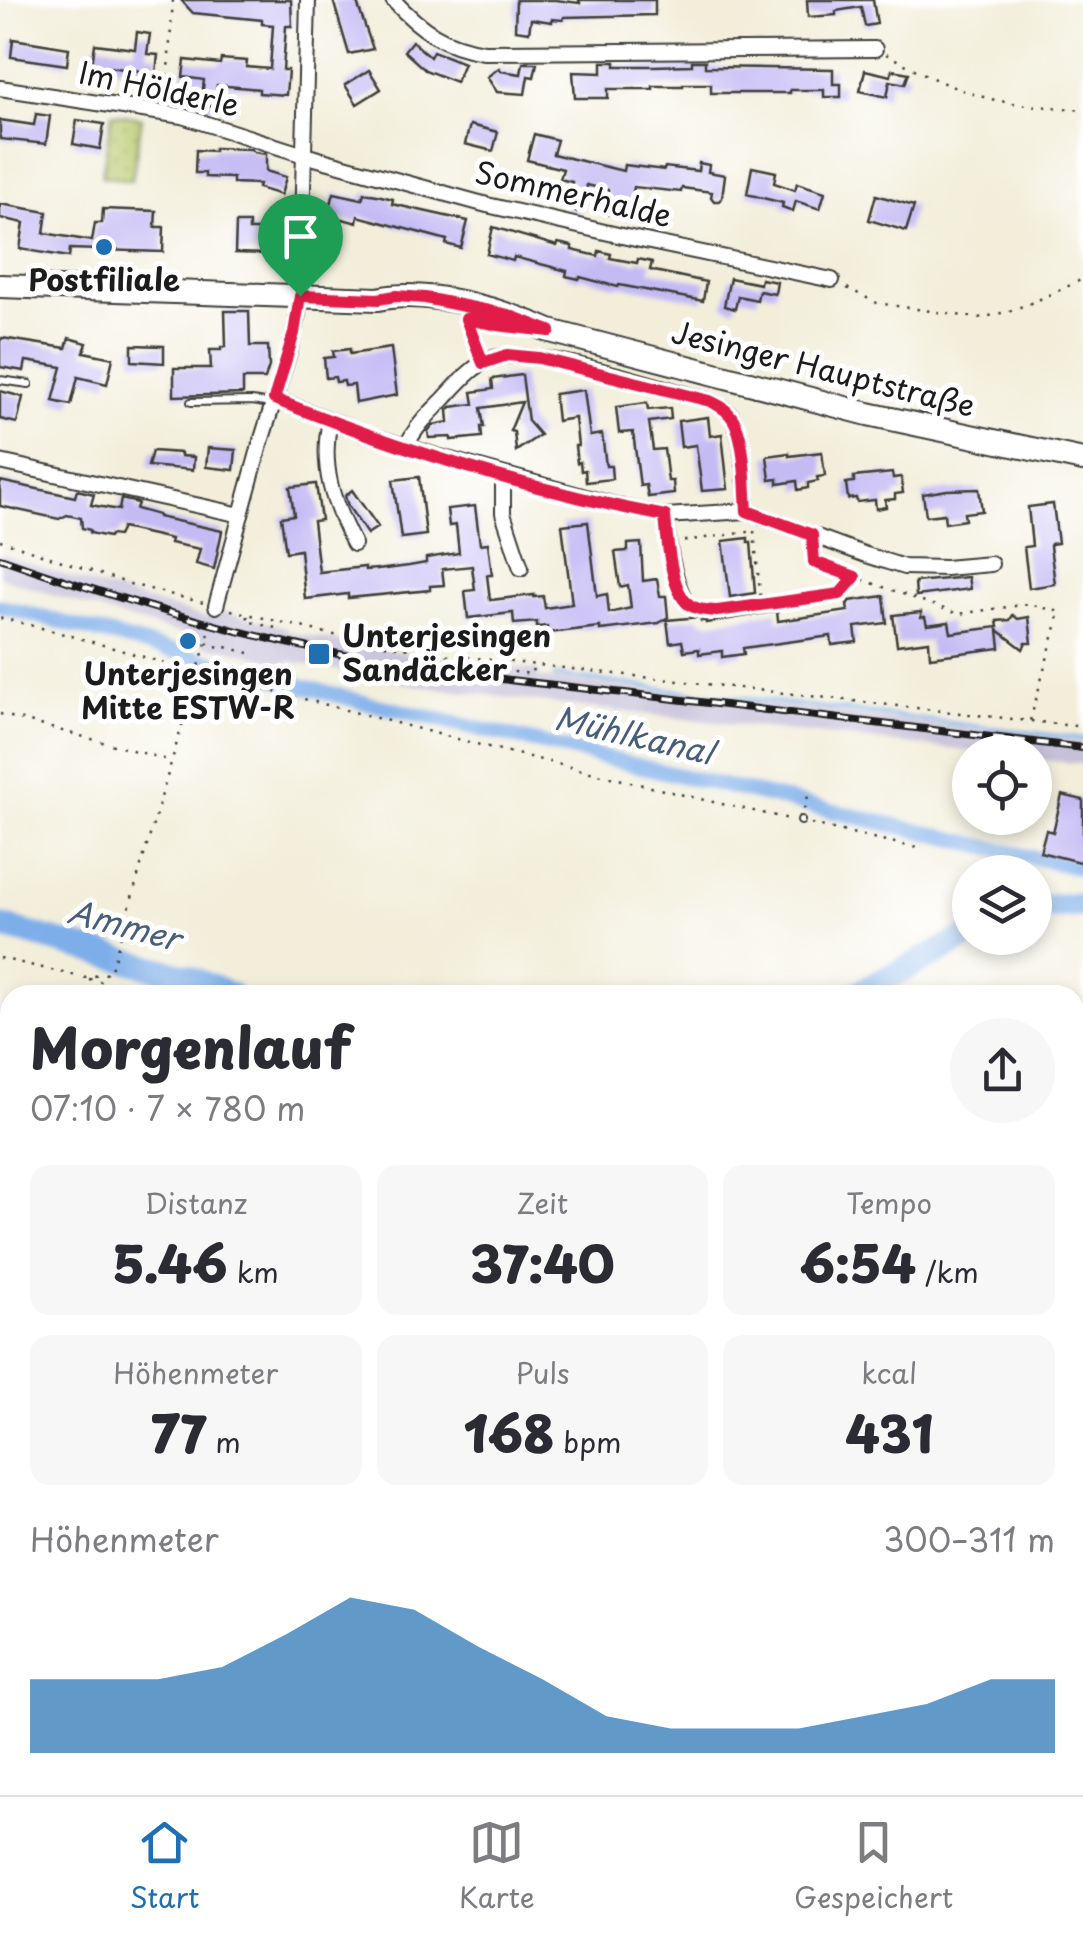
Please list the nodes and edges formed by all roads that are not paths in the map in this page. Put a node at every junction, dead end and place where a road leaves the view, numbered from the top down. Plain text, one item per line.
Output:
1 (308, 0) edge
2 (393, 0) edge
3 (876, 49) road end
4 (0, 88) edge
5 (304, 155) junction
6 (832, 280) road end
7 (0, 286) edge
8 (300, 296) junction
9 (378, 299) junction
10 (550, 331) junction
11 (0, 380) edge
12 (30, 384) dead end
13 (191, 402) dead end
14 (273, 402) junction
15 (330, 421) junction
16 (406, 447) junction
17 (1083, 460) edge
18 (0, 462) edge
19 (503, 476) junction
20 (747, 511) junction
21 (241, 514) junction
22 (665, 516) junction
23 (354, 544) dead end
24 (990, 564) dead end
25 (521, 568) dead end
26 (684, 599) road end
27 (216, 606) road end

1 - 5 street
2 - 3 street
4 - 5 street, Im Hölderle
5 - 6 street, Sommerhalde
5 - 8 street
7 - 8 main road, Jesinger Hauptstraße
8 - 9 main road, Jesinger Hauptstraße
8 - 14 street
9 - 10 main road, Jesinger Hauptstraße
9 - 10 main road, Jesinger Hauptstraße
10 - 17 main road, Jesinger Hauptstraße
11 - 12 lane
13 - 14 lane
14 - 15 street
14 - 21 street
15 - 16 street
15 - 23 street
16 - 19 street
16 - 20 street
18 - 21 street
19 - 22 street
19 - 25 street
20 - 22 street
20 - 24 street
21 - 27 street
22 - 26 street

